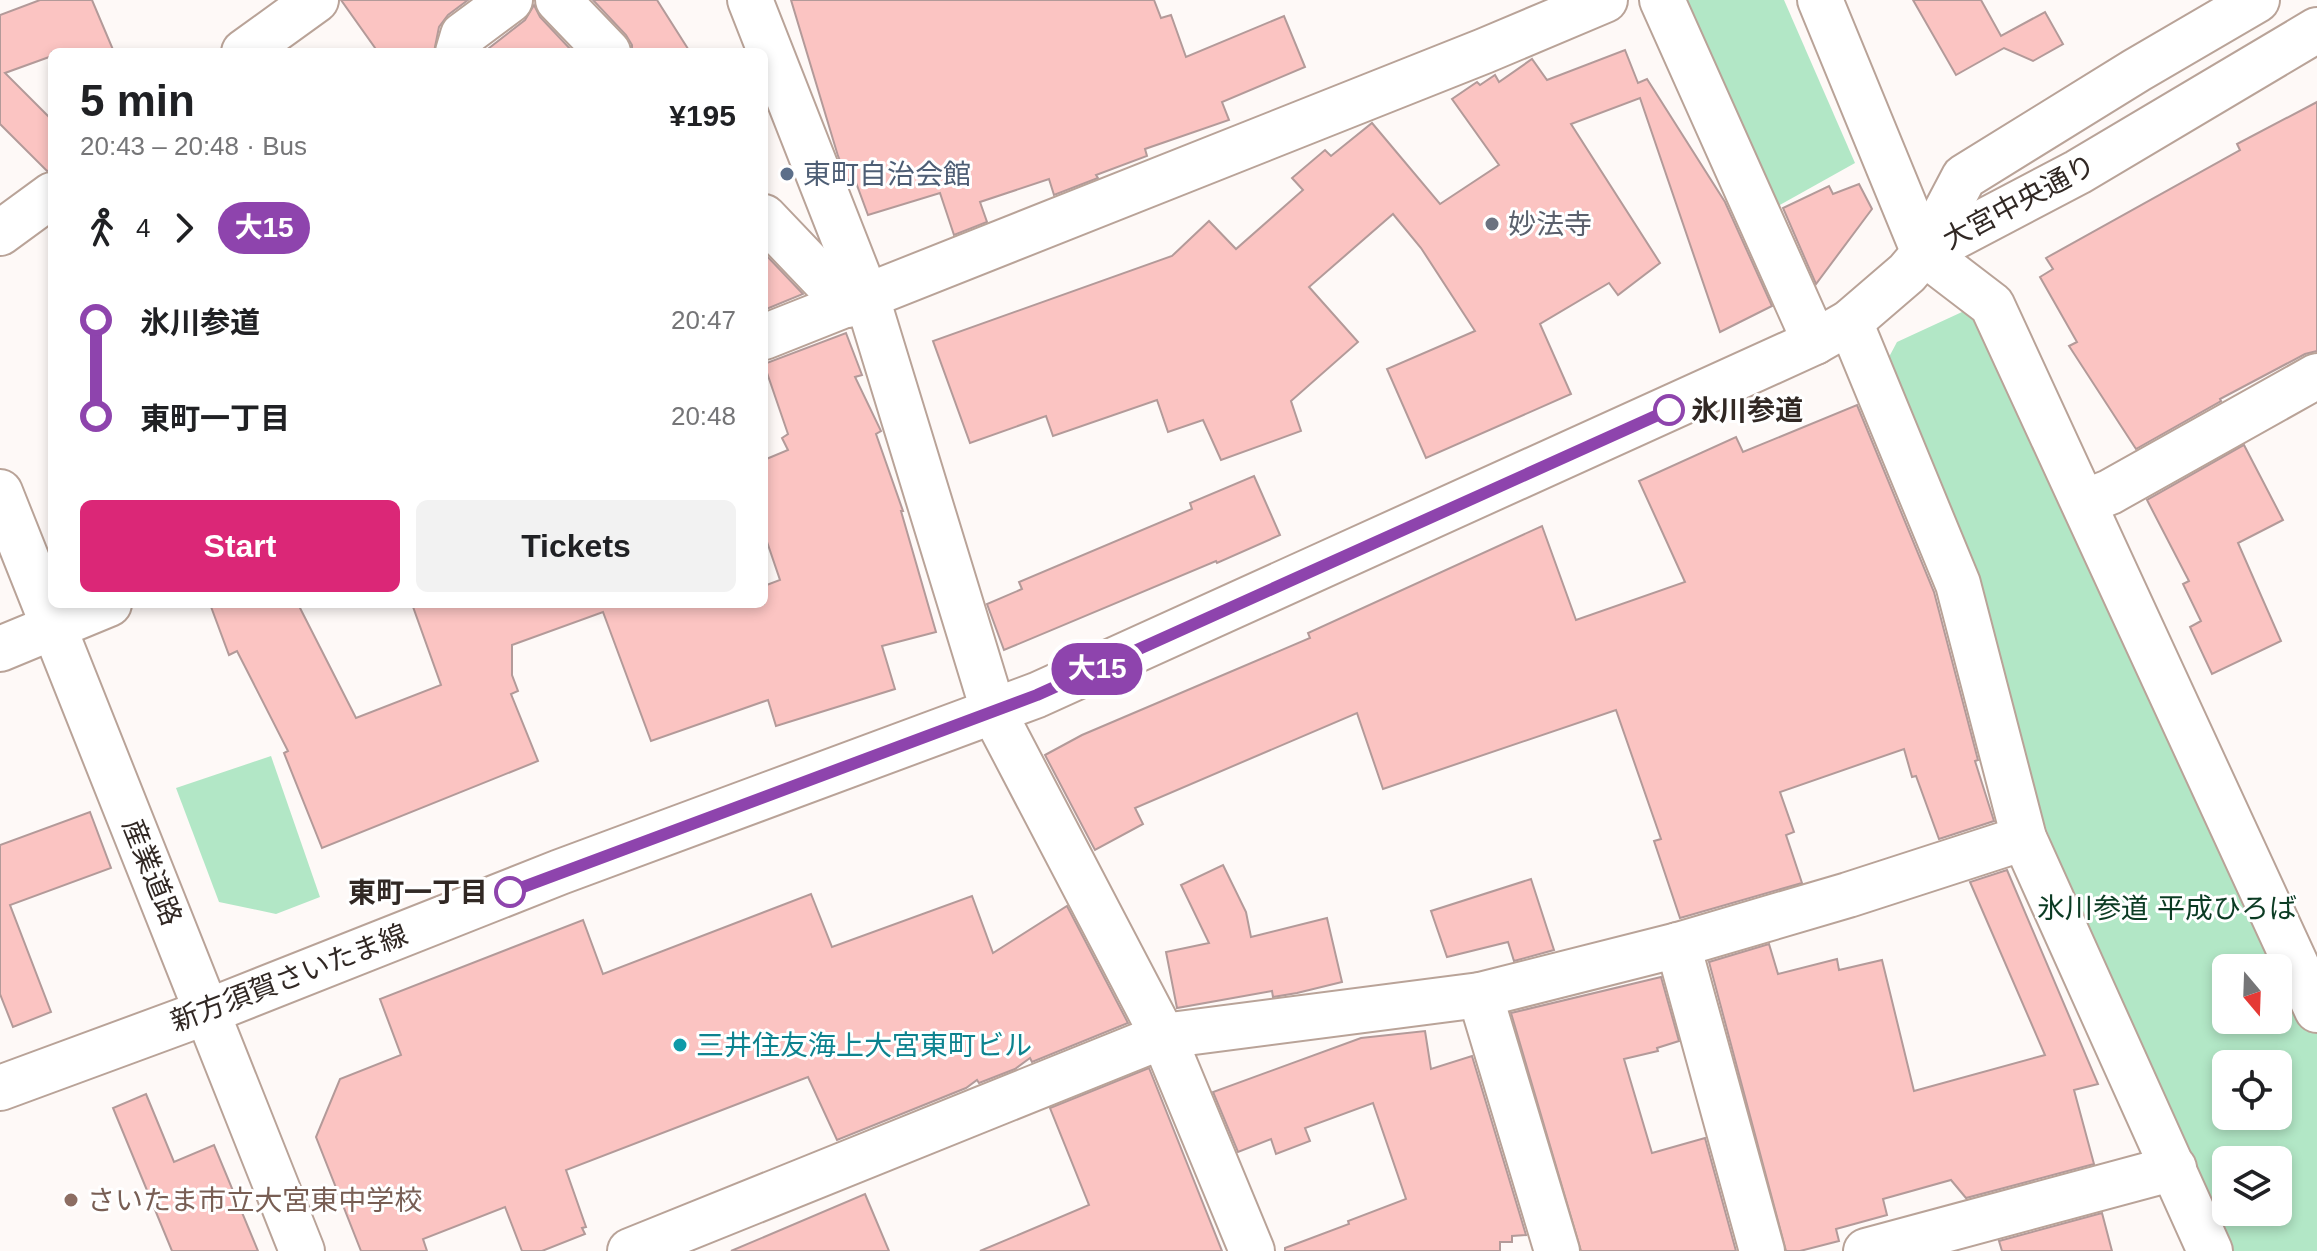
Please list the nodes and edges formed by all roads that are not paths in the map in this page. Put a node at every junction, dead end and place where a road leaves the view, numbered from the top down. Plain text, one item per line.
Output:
1 (316, 0) edge
2 (510, 0) edge
3 (558, 0) edge
4 (750, 0) edge
5 (1605, 0) edge
6 (1662, 0) edge
7 (1820, 0) edge
8 (2257, 0) edge
9 (2317, 30) edge
10 (250, 48) edge
11 (459, 48) edge
12 (604, 48) edge
13 (767, 48) edge
14 (768, 51) edge
15 (48, 198) edge
16 (768, 221) edge
17 (0, 233) edge
18 (1924, 253) junction
19 (857, 302) junction
20 (1832, 332) junction
21 (768, 335) edge
22 (2317, 376) edge
23 (0, 492) edge
24 (2085, 502) junction
25 (100, 608) edge
26 (54, 628) junction
27 (0, 649) edge
28 (994, 713) junction
29 (2024, 838) junction
30 (1678, 945) junction
31 (2312, 985) edge
32 (1480, 995) junction
33 (209, 1011) junction
34 (1163, 1036) junction
35 (0, 1088) edge
36 (2174, 1168) junction
37 (302, 1251) edge
38 (630, 1251) edge
39 (1252, 1251) edge
40 (1557, 1251) edge
41 (1762, 1251) edge
42 (1866, 1251) edge
43 (2210, 1251) edge

1 - 10 street
2 - 11 street
3 - 12 street
4 - 13 street
5 - 19 street
6 - 20 street
7 - 18 street
8 - 18 street, 大宮中央通り
9 - 18 street, 大宮中央通り
14 - 19 street
15 - 17 street
16 - 19 street
18 - 20 street, 新方須賀さいたま線
18 - 24 street
19 - 21 street
19 - 28 street
20 - 28 street, 新方須賀さいたま線
20 - 29 street
22 - 24 street
23 - 26 street, 産業道路
24 - 31 street
25 - 26 street
26 - 27 street
26 - 33 street, 産業道路
28 - 33 street, 新方須賀さいたま線
28 - 34 street
29 - 30 street
29 - 36 street
30 - 32 street
30 - 41 street
32 - 34 street
32 - 40 street
33 - 35 street, 新方須賀さいたま線
33 - 37 street, 産業道路
34 - 38 street
34 - 39 street
36 - 42 street
36 - 43 street

